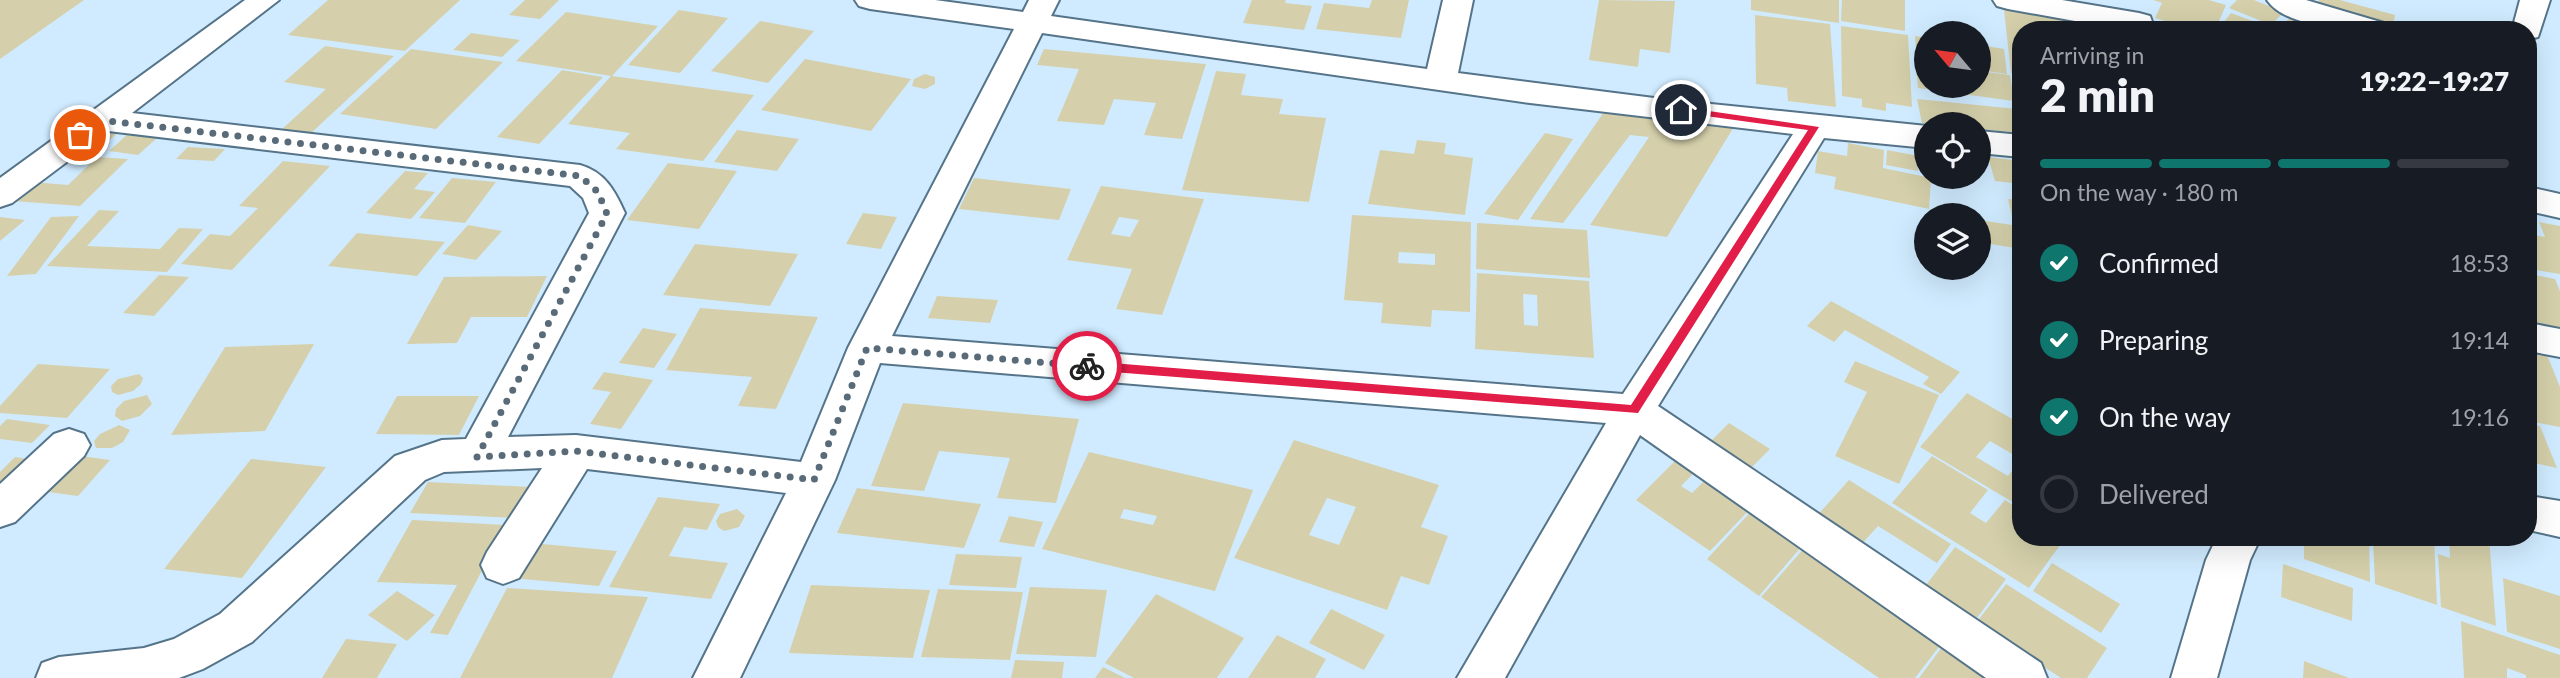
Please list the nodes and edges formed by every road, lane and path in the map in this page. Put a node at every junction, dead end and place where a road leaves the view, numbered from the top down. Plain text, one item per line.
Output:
1 (264, 0) edge
2 (870, 0) edge
3 (1458, 0) edge
4 (2008, 0) edge
5 (2535, 0) edge
6 (2298, 4) edge
7 (1039, 11) edge
8 (2133, 21) edge
9 (2347, 21) edge
10 (2529, 21) edge
11 (1441, 79) junction
12 (100, 120) junction
13 (1814, 127) junction
14 (1914, 136) edge
15 (1991, 143) edge
16 (2012, 145) edge
17 (0, 195) edge
18 (2537, 202) edge
19 (2560, 206) edge
20 (2537, 339) edge
21 (2560, 343) edge
22 (867, 348) junction
23 (1634, 410) junction
24 (69, 445) dead end
25 (576, 451) junction
26 (477, 457) junction
27 (814, 480) junction
28 (0, 510) edge
29 (2537, 515) edge
30 (2560, 519) edge
31 (2235, 546) edge
32 (503, 565) dead end
33 (59, 678) edge
34 (716, 678) edge
35 (1480, 678) edge
36 (2024, 678) edge
37 (2194, 678) edge

1 - 12 street
2 - 7 street
3 - 11 street
4 - 8 street
5 - 10 street
6 - 9 street
7 - 11 street
7 - 22 street
11 - 13 street
12 - 17 street
12 - 26 street
13 - 14 street
13 - 23 street
15 - 16 street
18 - 19 street
20 - 21 street
22 - 23 street
22 - 27 street
23 - 35 street
23 - 36 street
24 - 28 street
25 - 26 street
25 - 27 street
25 - 32 street
26 - 33 street
27 - 34 street
29 - 30 street
31 - 37 street

